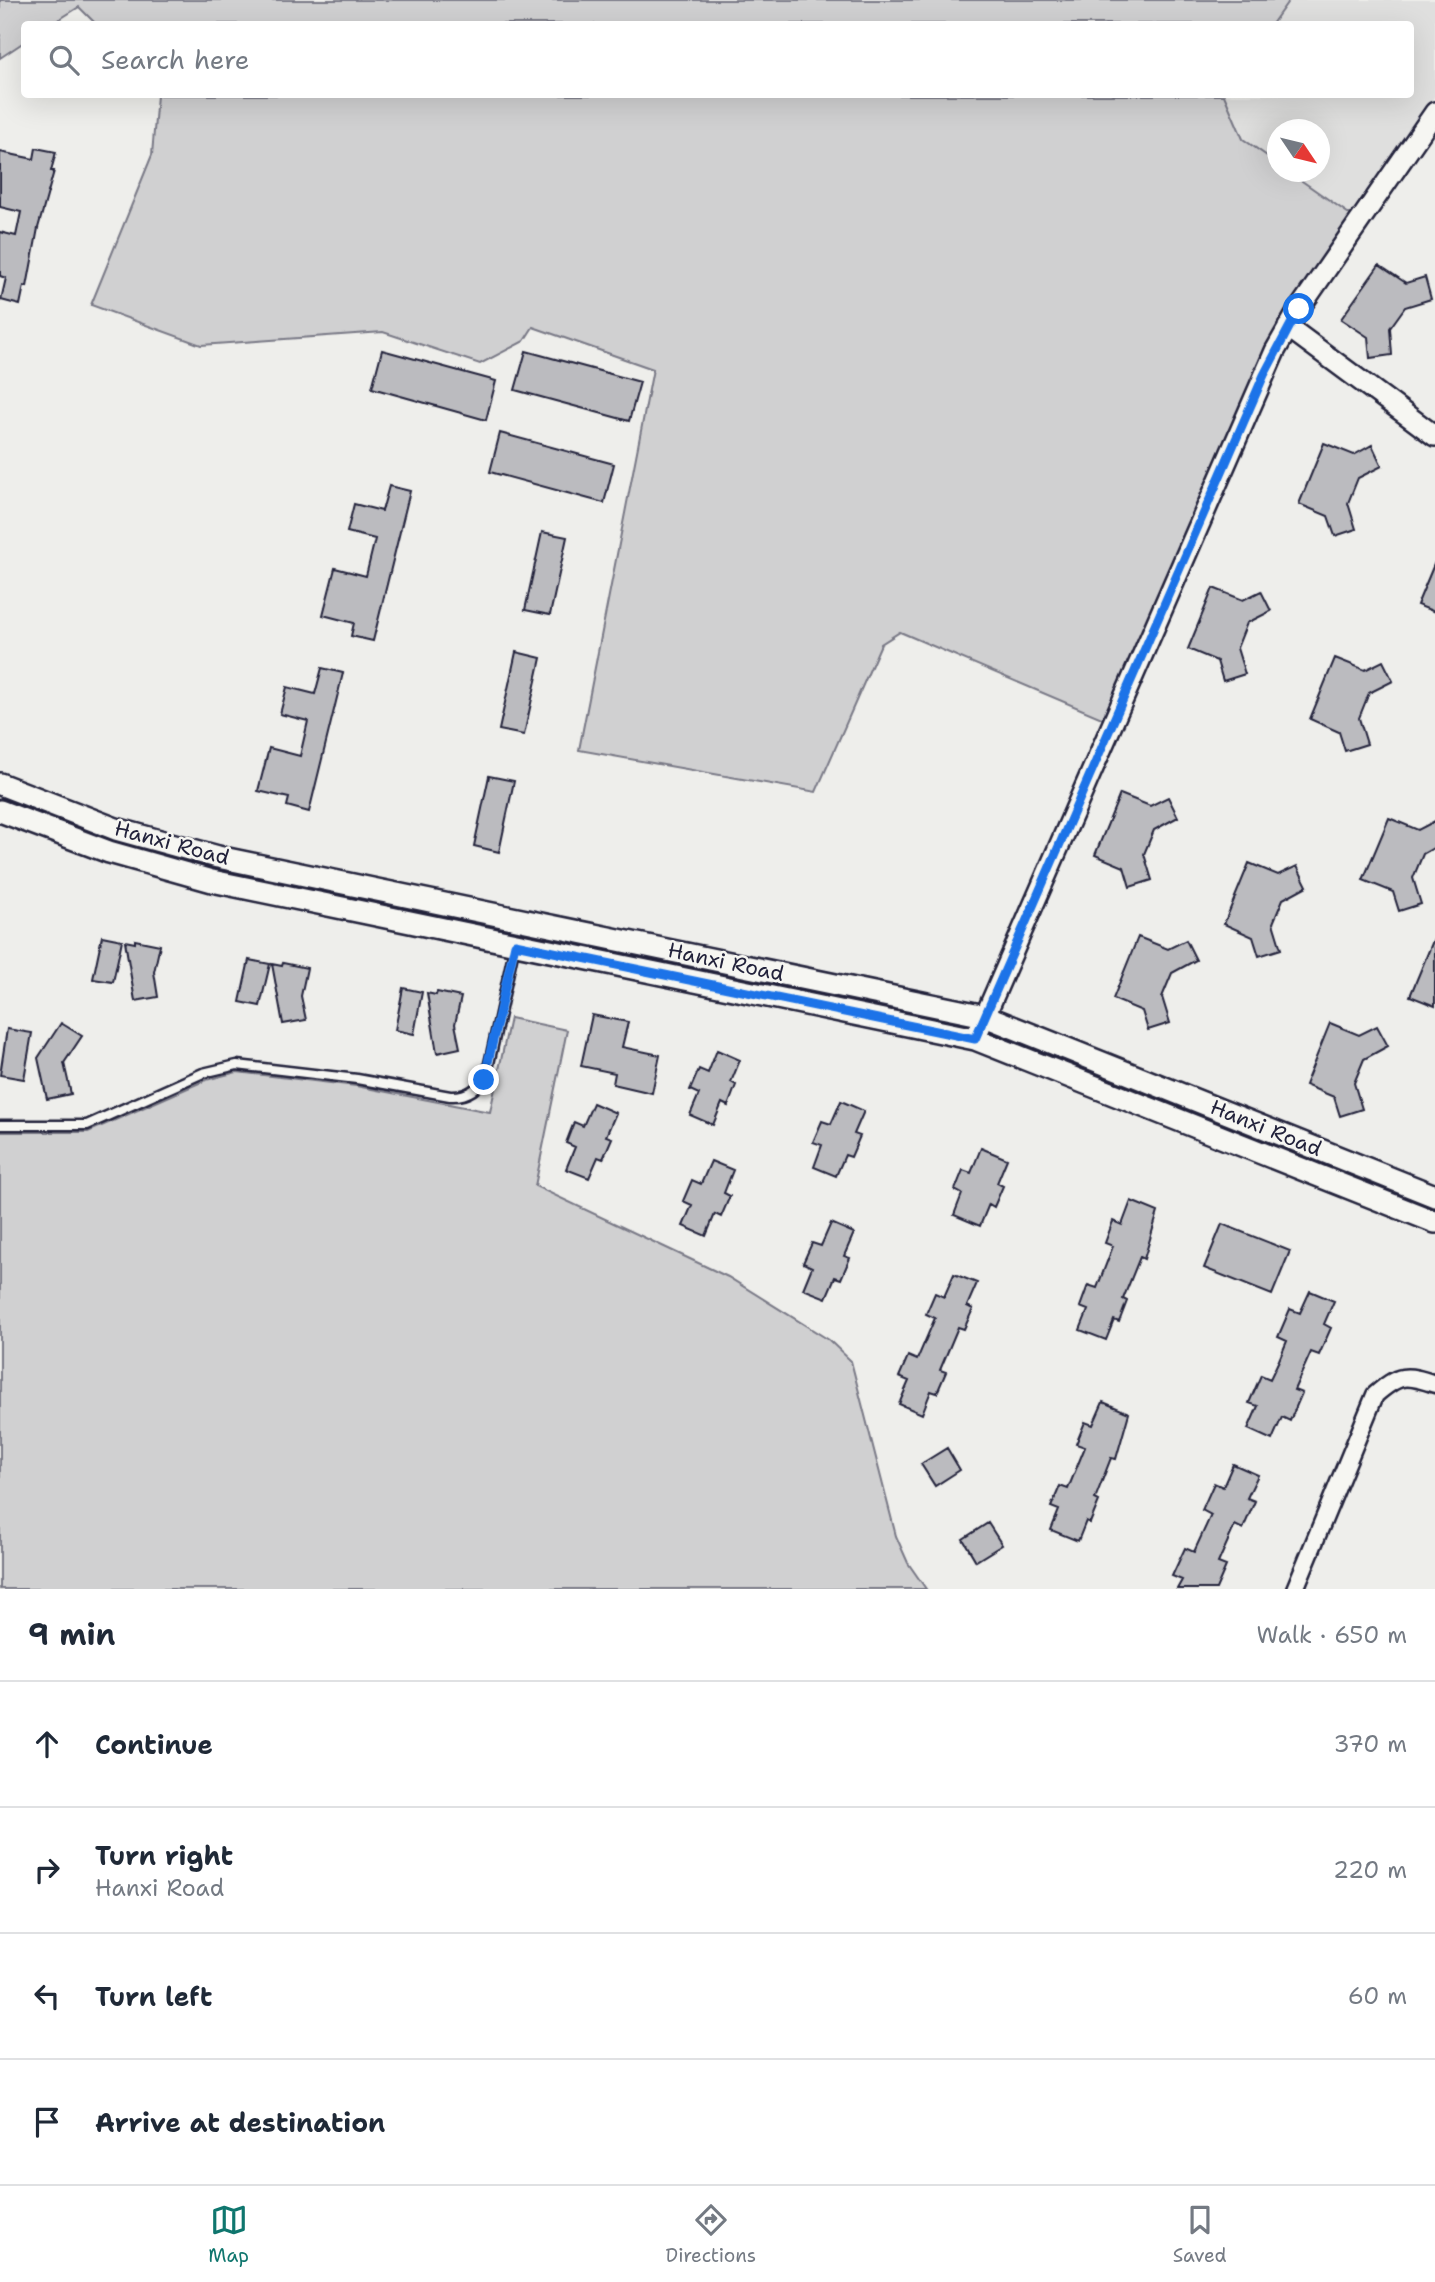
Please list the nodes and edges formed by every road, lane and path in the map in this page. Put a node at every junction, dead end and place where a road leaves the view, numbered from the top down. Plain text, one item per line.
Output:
1 (1435, 112) edge
2 (1288, 327) junction
3 (1435, 436) edge
4 (0, 784) edge
5 (0, 811) edge
6 (515, 944) junction
7 (985, 1016) junction
8 (975, 1039) junction
9 (0, 1125) edge
10 (1435, 1196) edge
11 (1433, 1217) edge
12 (1435, 1384) edge
13 (1295, 1589) edge

1 - 2 street
2 - 3 street
2 - 7 street
4 - 7 main road, Hanxi Road
5 - 6 main road, Hanxi Road
6 - 8 main road, Hanxi Road
6 - 9 lane
7 - 8 street
7 - 10 main road, Hanxi Road
8 - 11 main road, Hanxi Road
12 - 13 street

